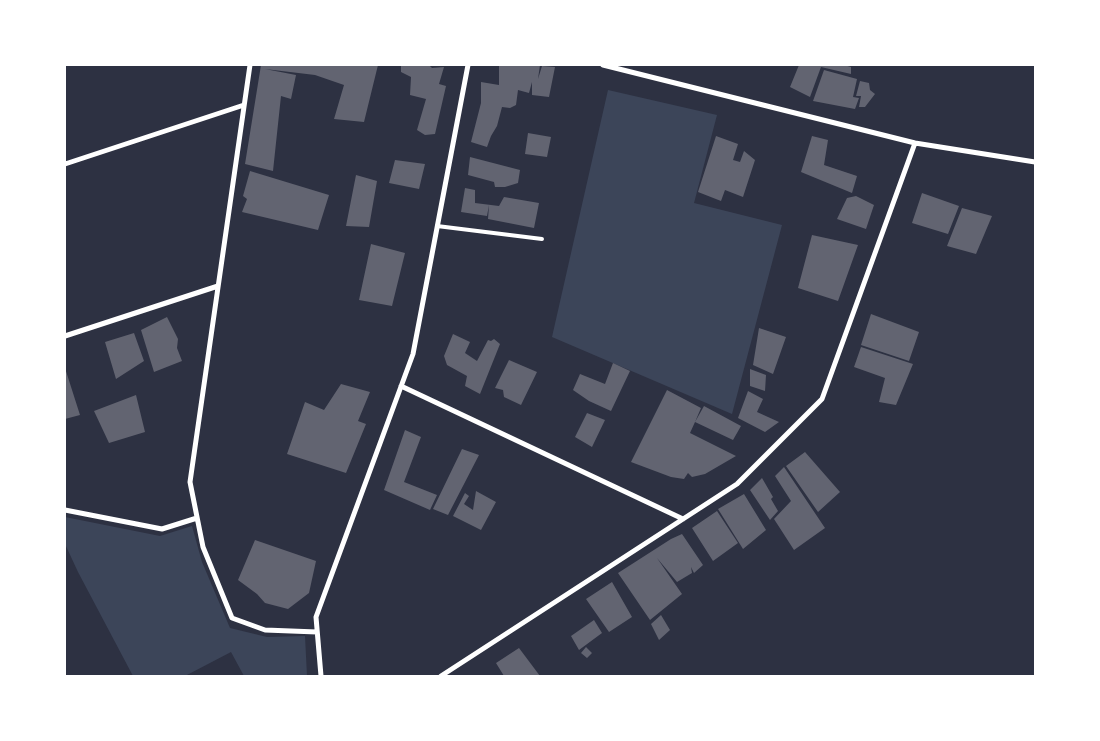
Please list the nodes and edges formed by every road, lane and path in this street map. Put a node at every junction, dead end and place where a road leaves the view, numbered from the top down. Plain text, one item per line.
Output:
1 (250, 65) edge
2 (468, 65) edge
3 (603, 65) edge
4 (244, 105) junction
5 (916, 143) junction
6 (1035, 162) edge
7 (65, 164) edge
8 (438, 226) junction
9 (542, 240) dead end
10 (218, 286) junction
11 (65, 336) edge
12 (401, 386) junction
13 (65, 510) edge
14 (197, 518) junction
15 (683, 519) junction
16 (317, 632) junction
17 (321, 676) edge
18 (441, 676) edge

1 - 4 street
2 - 8 street
3 - 5 street
4 - 7 street
4 - 10 street
5 - 6 street
5 - 15 street
8 - 9 lane
8 - 12 street
10 - 11 street
10 - 14 street
12 - 15 street
12 - 16 street
13 - 14 street
14 - 16 street
15 - 18 street
16 - 17 street

